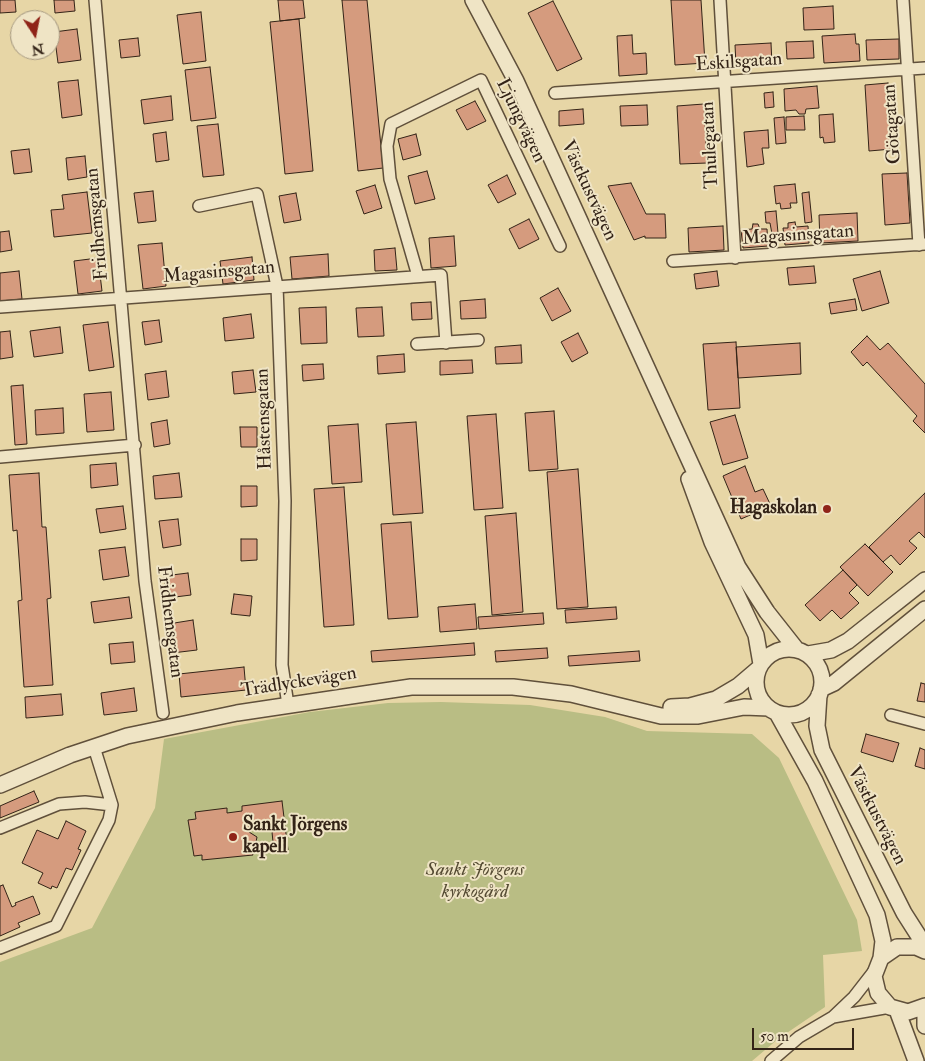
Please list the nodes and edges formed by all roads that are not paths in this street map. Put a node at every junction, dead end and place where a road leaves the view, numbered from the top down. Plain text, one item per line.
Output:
1 (95, 0) edge
2 (473, 0) edge
3 (720, 0) edge
4 (903, 0) edge
5 (925, 68) edge
6 (907, 70) junction
7 (724, 82) junction
8 (555, 93) dead end
9 (199, 206) dead end
10 (922, 244) edge
11 (560, 246) dead end
12 (735, 258) junction
13 (673, 261) dead end
14 (418, 276) junction
15 (277, 286) junction
16 (122, 299) junction
17 (0, 307) edge
18 (478, 340) dead end
19 (446, 343) junction
20 (417, 344) dead end
21 (663, 402) junction
22 (135, 445) junction
23 (0, 457) edge
24 (925, 580) edge
25 (925, 609) edge
26 (802, 652) junction
27 (760, 666) junction
28 (820, 692) junction
29 (614, 704) junction
30 (288, 705) junction
31 (773, 711) junction
32 (163, 713) dead end
33 (891, 715) dead end
34 (925, 724) edge
35 (94, 747) junction
36 (0, 785) edge
37 (112, 805) junction
38 (0, 828) edge
39 (925, 946) edge
40 (0, 948) edge
41 (925, 951) edge
42 (878, 964) junction
43 (925, 1006) edge
44 (893, 1008) junction
45 (925, 1015) edge
46 (833, 1017) junction
47 (925, 1026) edge
48 (771, 1061) edge
49 (916, 1061) edge

1 - 16 street, Fridhemsgatan
2 - 21 street, Västkustvägen
3 - 7 street, Thulegatan
4 - 6 street, Götagatan
5 - 6 street, Eskilsgatan
6 - 7 street, Eskilsgatan
6 - 10 street, Götagatan
7 - 8 street, Eskilsgatan
7 - 12 street, Thulegatan
9 - 15 street, Håstensgatan
10 - 12 street, Magasinsgatan
11 - 14 street, Ljungvägen
12 - 13 street, Magasinsgatan
14 - 15 street, Magasinsgatan
14 - 19 street, Magasinsgatan
15 - 16 street, Magasinsgatan
15 - 30 street, Håstensgatan
16 - 17 street, Magasinsgatan
16 - 22 street, Fridhemsgatan
18 - 19 street
19 - 20 street
21 - 26 street, Västkustvägen
21 - 27 street, Västkustvägen
22 - 23 street
22 - 32 street, Fridhemsgatan
24 - 26 street
25 - 28 street
26 - 27 street
26 - 28 street
27 - 29 street, Trädlyckevägen
27 - 31 street
28 - 31 street
28 - 39 street, Västkustvägen
29 - 30 street, Trädlyckevägen
29 - 31 street, Trädlyckevägen
30 - 35 street, Trädlyckevägen
31 - 42 street, Västkustvägen
33 - 34 street
35 - 36 street, Trädlyckevägen
35 - 37 street
37 - 38 street
37 - 40 street
41 - 42 street
42 - 44 street, Västkustvägen
42 - 46 street
43 - 44 street
44 - 46 street
44 - 49 street
45 - 47 street
46 - 48 street

